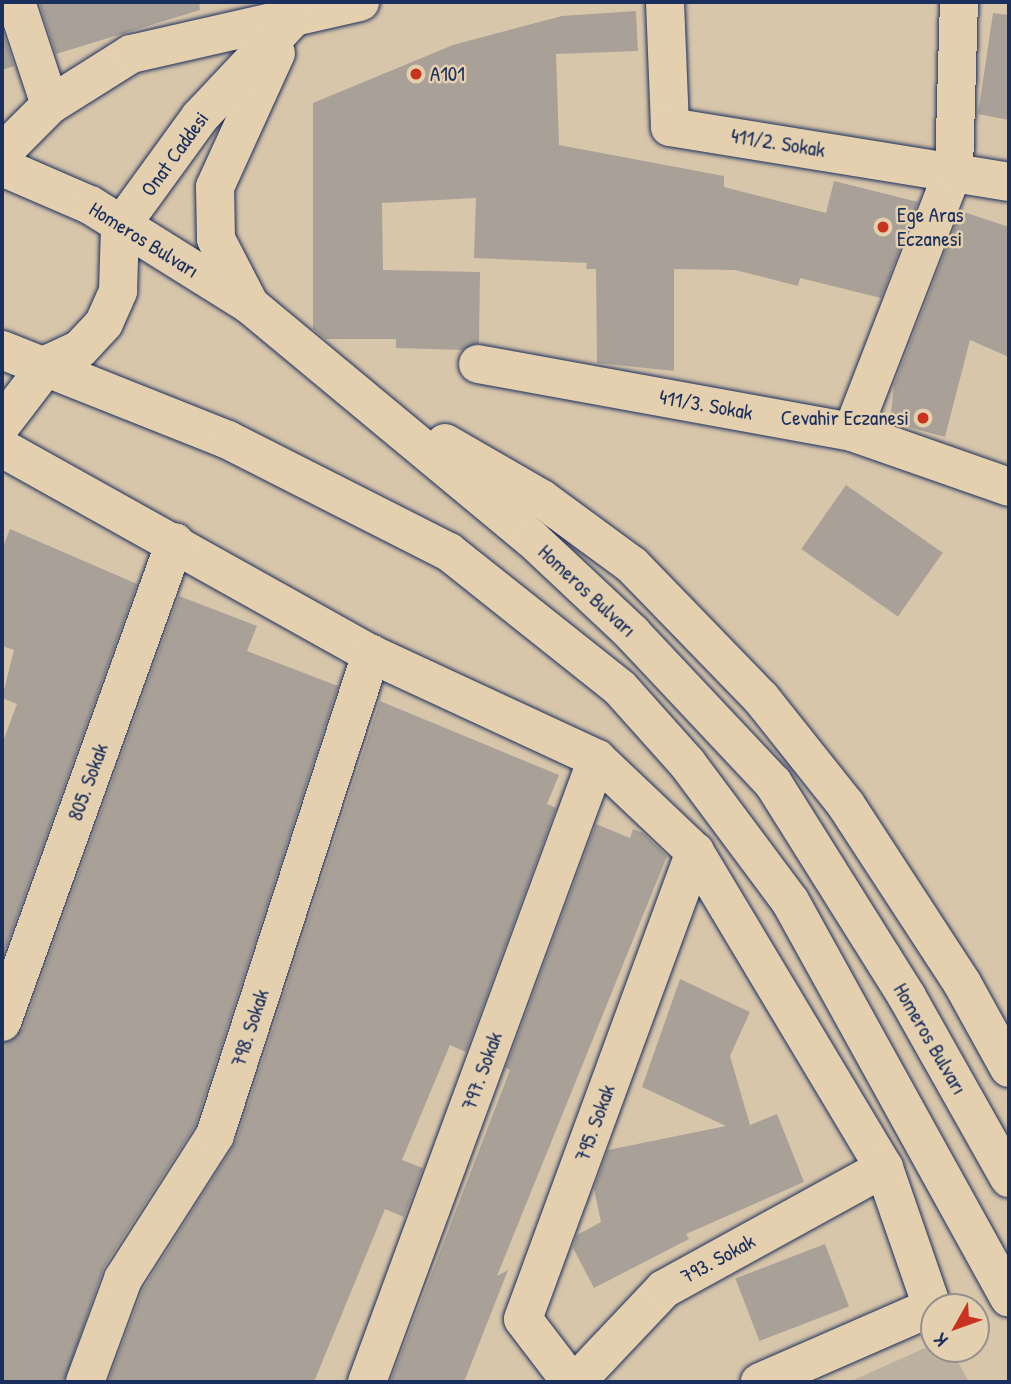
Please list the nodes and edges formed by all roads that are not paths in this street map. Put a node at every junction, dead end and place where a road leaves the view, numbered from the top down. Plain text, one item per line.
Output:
1 (16, 2) edge
2 (360, 2) edge
3 (665, 2) edge
4 (959, 2) edge
5 (291, 20) junction
6 (50, 105) junction
7 (2, 153) edge
8 (2, 167) edge
9 (954, 169) junction
10 (1009, 182) edge
11 (120, 227) junction
12 (250, 306) junction
13 (2, 350) edge
14 (48, 364) junction
15 (478, 364) dead end
16 (348, 387) junction
17 (2, 424) edge
18 (852, 432) junction
19 (2, 448) edge
20 (1009, 487) edge
21 (175, 542) junction
22 (370, 654) junction
23 (597, 759) junction
24 (695, 852) junction
25 (2, 1022) edge
26 (1009, 1068) edge
27 (884, 1168) junction
28 (1009, 1178) edge
29 (1009, 1297) edge
30 (85, 1382) edge
31 (367, 1382) edge
32 (574, 1382) edge
33 (760, 1382) edge

1 - 6 street
2 - 5 street
3 - 9 street, 411/2. Sokak
4 - 9 street
5 - 6 street
5 - 11 street, Onat Caddesi
5 - 12 street
6 - 7 street
8 - 11 street, Homeros Bulvarı
9 - 10 street, 411/2. Sokak
9 - 18 street
11 - 12 street, Homeros Bulvarı
11 - 14 street
12 - 16 street, Homeros Bulvarı
13 - 14 street
14 - 17 street
14 - 29 street
15 - 18 street, 411/3. Sokak
16 - 26 street
16 - 28 street, Homeros Bulvarı
18 - 20 street, 411/3. Sokak
19 - 21 street
21 - 22 street
21 - 25 street, 805. Sokak
22 - 23 street
22 - 30 street, 798. Sokak
23 - 24 street
23 - 31 street, 797. Sokak
24 - 27 street
24 - 32 street, 795. Sokak
27 - 32 street, 793. Sokak
27 - 33 street

